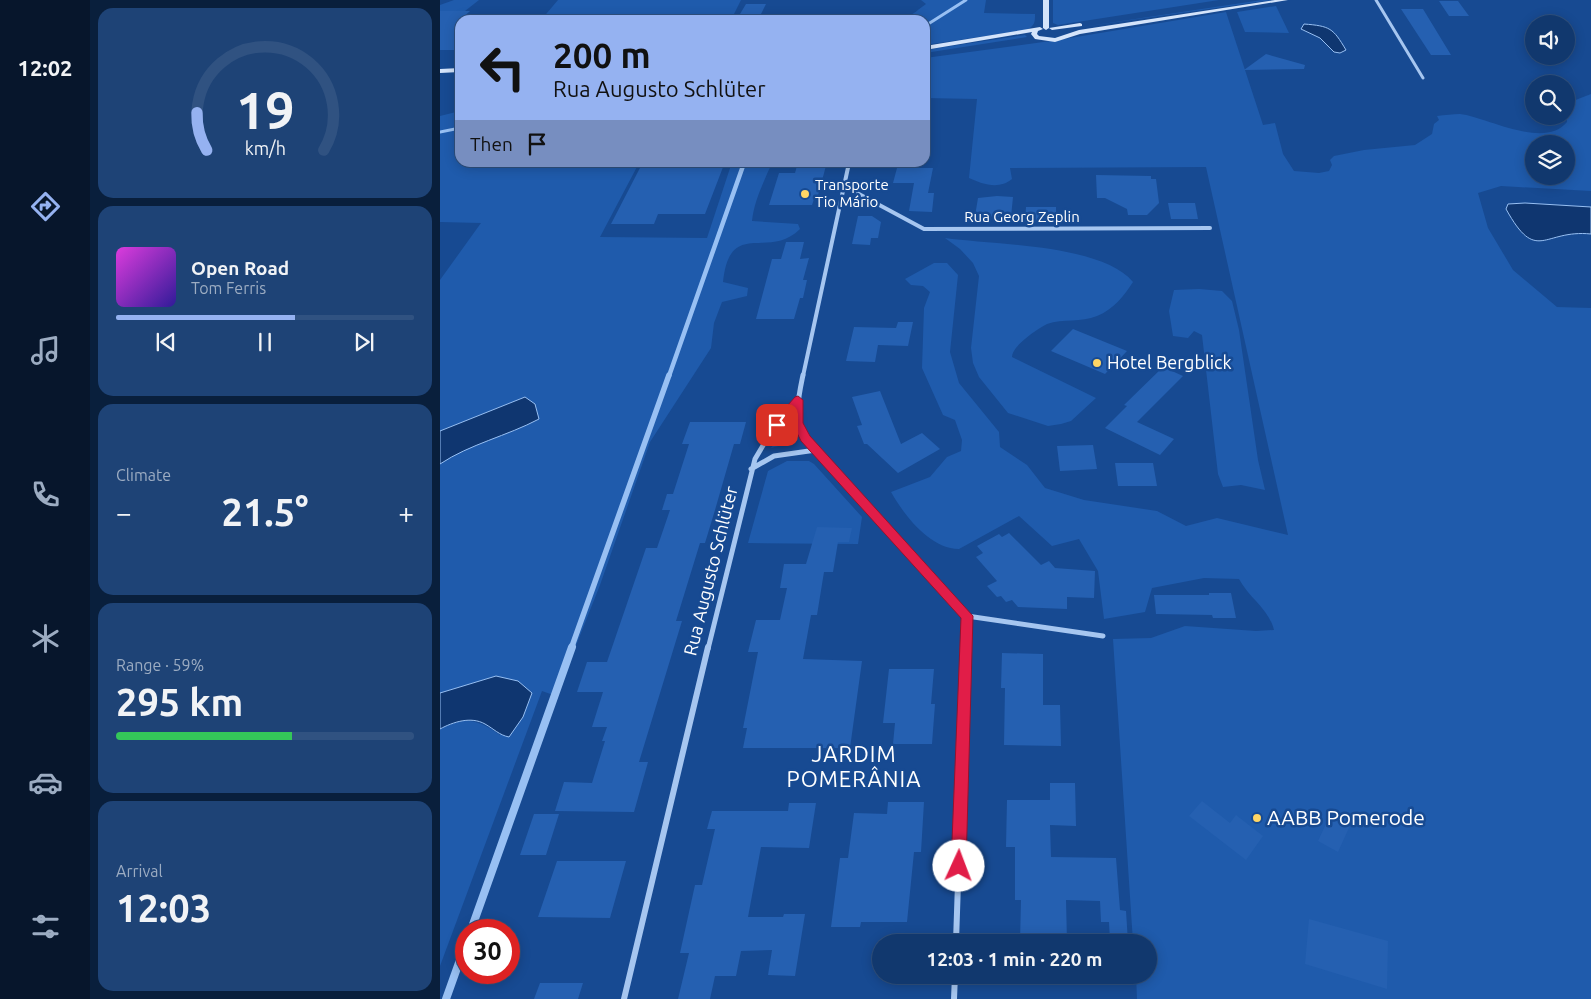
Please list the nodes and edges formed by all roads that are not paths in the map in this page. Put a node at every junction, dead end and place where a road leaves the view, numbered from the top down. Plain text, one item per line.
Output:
1 (1046, 0) edge
2 (1249, 0) edge
3 (1285, 0) edge
4 (1376, 0) edge
5 (1049, 28) junction
6 (1036, 30) junction
7 (1064, 35) junction
8 (1026, 40) dead end
9 (1045, 40) junction
10 (998, 44) dead end
11 (930, 47) edge
12 (930, 54) edge
13 (440, 70) edge
14 (455, 70) edge
15 (455, 76) edge
16 (440, 77) edge
17 (1423, 78) dead end
18 (848, 167) edge
19 (844, 186) junction
20 (1210, 228) dead end
21 (798, 400) junction
22 (816, 450) junction
23 (751, 469) junction
24 (967, 616) junction
25 (1103, 636) dead end
26 (956, 934) edge
27 (955, 984) edge
28 (624, 999) edge
29 (954, 999) edge

1 - 5 main road
2 - 5 main road
3 - 7 main road
4 - 17 street
5 - 6 main road
5 - 7 main road
6 - 9 main road
6 - 11 main road
7 - 9 main road
8 - 9 main road
10 - 12 main road
13 - 14 main road
15 - 16 main road
18 - 19 street, Rua Augusto Schlüter
19 - 20 street, Rua Georg Zeplin
19 - 21 street, Rua Augusto Schlüter
21 - 22 street
21 - 23 street, Rua Augusto Schlüter
22 - 23 street
22 - 24 street
23 - 28 street, Rua Augusto Schlüter
24 - 25 street
24 - 26 street
27 - 29 street

